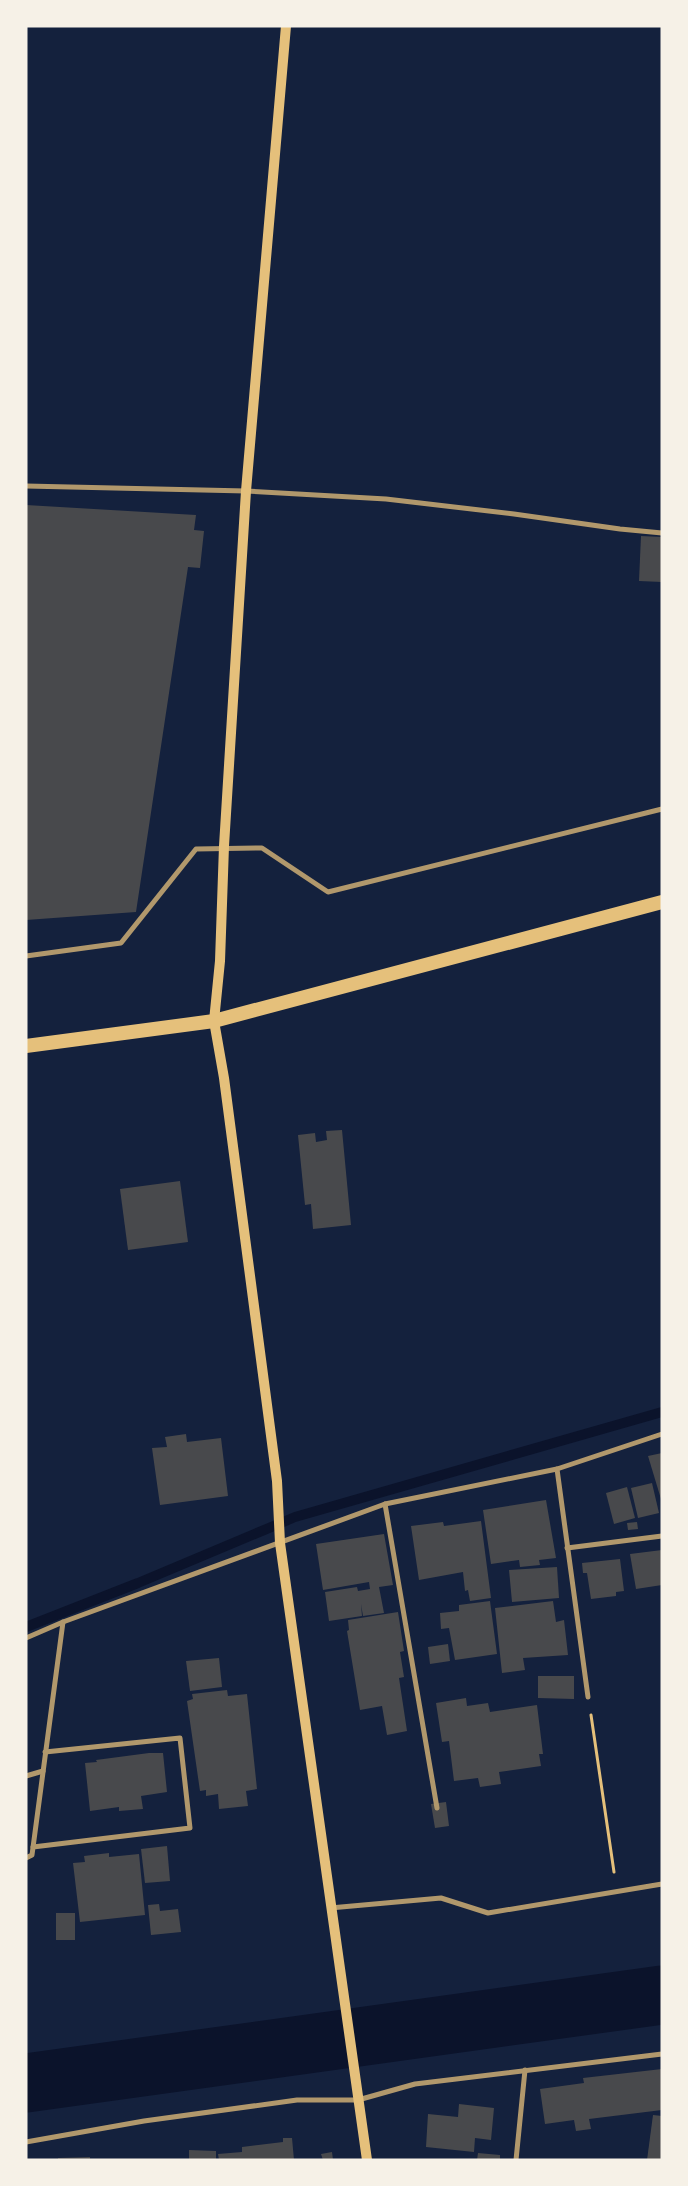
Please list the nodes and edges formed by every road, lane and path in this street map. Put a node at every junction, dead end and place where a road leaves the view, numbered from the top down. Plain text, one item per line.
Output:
1 (286, 26) edge
2 (26, 486) edge
3 (246, 491) junction
4 (662, 533) edge
5 (662, 809) edge
6 (224, 846) junction
7 (662, 902) edge
8 (26, 956) edge
9 (214, 1021) junction
10 (26, 1046) edge
11 (662, 1434) edge
12 (557, 1469) junction
13 (385, 1504) junction
14 (662, 1536) edge
15 (280, 1543) junction
16 (567, 1548) junction
17 (63, 1622) junction
18 (26, 1638) edge
19 (588, 1697) joint
20 (45, 1752) junction
21 (43, 1772) junction
22 (26, 1776) edge
23 (437, 1808) dead end
24 (33, 1847) junction
25 (26, 1858) edge
26 (662, 1884) edge
27 (617, 1891) junction
28 (330, 1908) junction
29 (662, 2054) edge
30 (525, 2070) junction
31 (358, 2100) junction
32 (26, 2142) edge
33 (367, 2160) edge
34 (516, 2160) edge

1 - 3 main road
2 - 3 street
3 - 4 street
3 - 6 main road
5 - 6 street
6 - 8 street
6 - 9 main road
7 - 9 highway
9 - 10 highway
9 - 15 main road
11 - 12 street
12 - 13 street
12 - 16 street
13 - 15 street
13 - 23 street
14 - 16 street
15 - 17 street
15 - 28 main road
16 - 19 street
17 - 18 street
17 - 20 street
19 - 27 path
20 - 21 street
20 - 24 street
21 - 22 street
21 - 24 street
24 - 25 street
26 - 27 street
27 - 28 street
28 - 31 main road
29 - 30 street
30 - 31 street
30 - 34 street
31 - 32 street
31 - 33 main road

